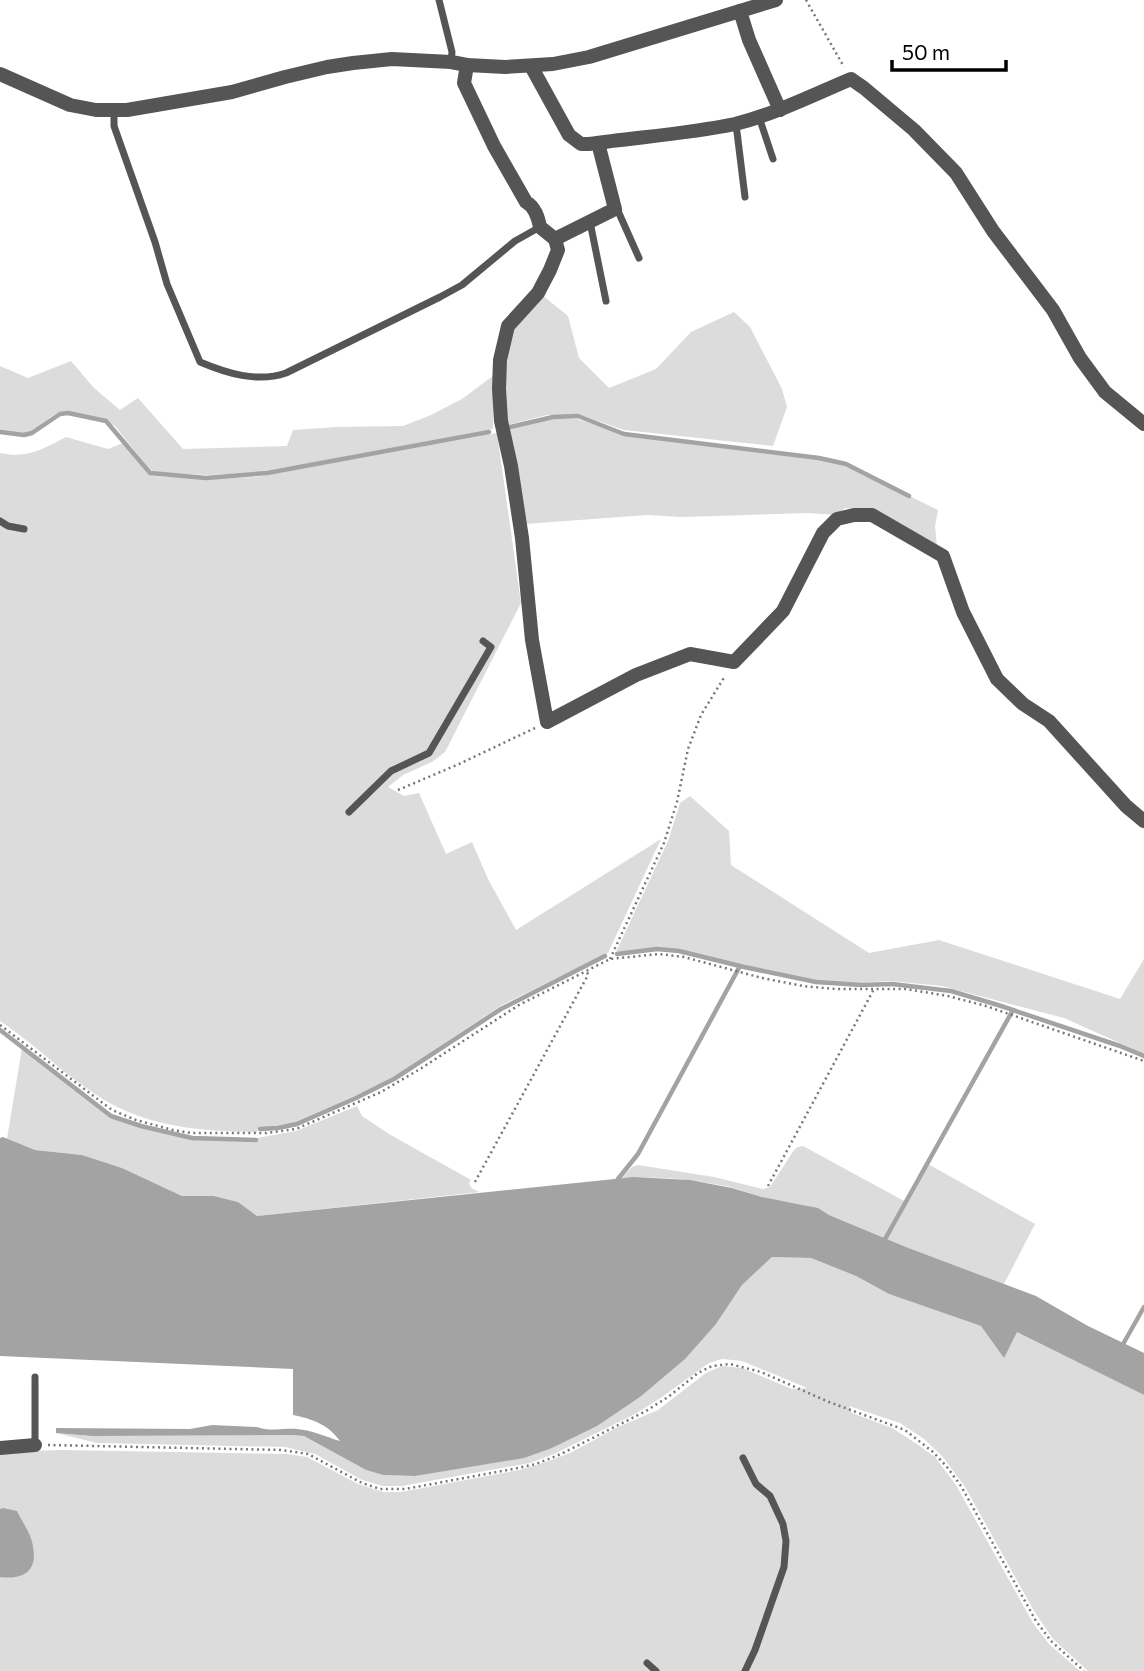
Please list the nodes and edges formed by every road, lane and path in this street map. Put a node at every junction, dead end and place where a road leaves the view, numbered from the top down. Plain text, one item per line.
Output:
1 (439, 0) edge
2 (776, 0) edge
3 (806, 0) edge
4 (742, 7) edge
5 (452, 62) junction
6 (467, 65) junction
7 (531, 66) junction
8 (0, 74) edge
9 (851, 79) junction
10 (780, 110) junction
11 (114, 111) junction
12 (759, 117) junction
13 (736, 124) junction
14 (598, 143) junction
15 (774, 159) dead end
16 (745, 197) dead end
17 (615, 209) junction
18 (590, 222) junction
19 (540, 227) junction
20 (555, 239) junction
21 (639, 258) dead end
22 (606, 301) dead end
23 (1144, 424) edge
24 (0, 521) edge
25 (24, 529) dead end
26 (483, 640) dead end
27 (733, 662) junction
28 (547, 722) junction
29 (398, 790) dead end
30 (349, 811) dead end
31 (1144, 821) edge
32 (610, 959) junction
33 (587, 971) junction
34 (874, 989) junction
35 (0, 1025) edge
36 (1144, 1061) edge
37 (475, 1182) dead end
38 (768, 1186) dead end
39 (35, 1377) dead end
40 (35, 1445) junction
41 (0, 1448) edge
42 (743, 1458) dead end
43 (647, 1664) dead end
44 (656, 1671) edge
45 (745, 1671) edge
46 (1084, 1671) edge

1 - 5 lane
2 - 4 street
3 - 9 path
4 - 7 street
4 - 10 street
5 - 6 street
5 - 11 street
6 - 7 street
6 - 19 street
7 - 14 street
8 - 11 street
9 - 10 street
9 - 23 street
10 - 12 street
11 - 19 lane
12 - 13 street
12 - 15 lane
13 - 14 street
13 - 16 lane
14 - 17 street
17 - 18 street
17 - 21 lane
18 - 20 street
18 - 22 lane
19 - 20 street
20 - 28 street
24 - 25 lane
26 - 30 lane
27 - 28 street
27 - 31 street
27 - 32 path
28 - 29 path
32 - 33 path
32 - 34 path
33 - 35 path
33 - 37 path
34 - 36 path
34 - 38 path
39 - 40 lane
40 - 41 street
40 - 46 path
42 - 45 lane
43 - 44 lane

